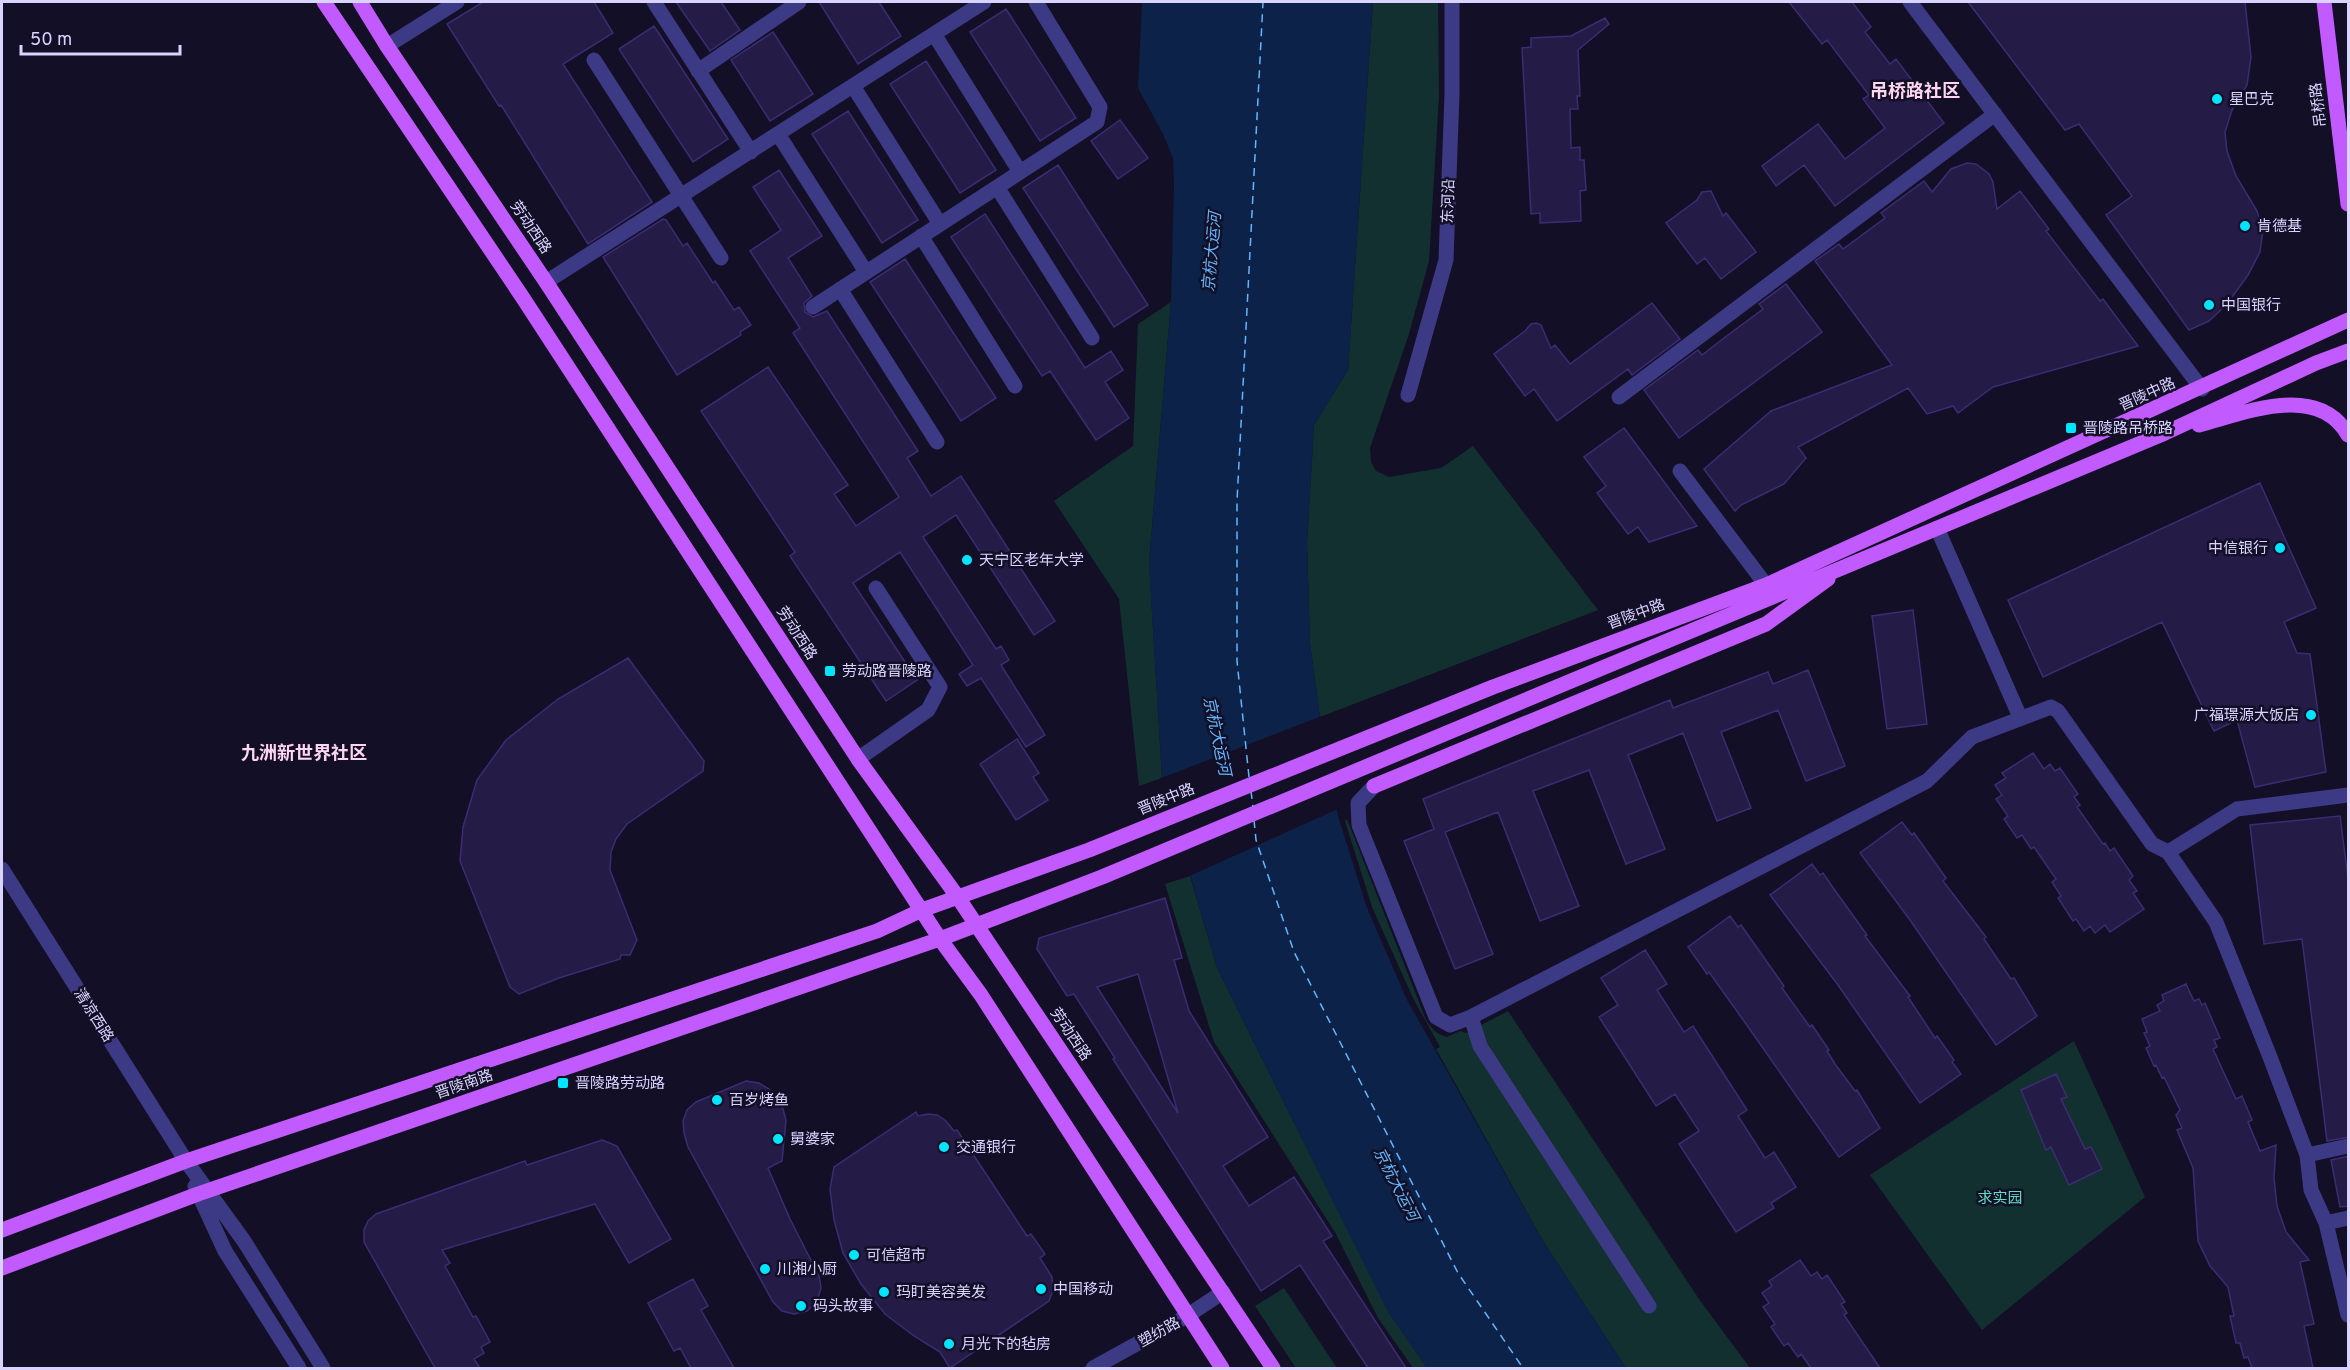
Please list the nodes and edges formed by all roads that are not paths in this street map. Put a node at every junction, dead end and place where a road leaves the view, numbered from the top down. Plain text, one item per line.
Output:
1 (324, 2) edge
2 (360, 2) edge
3 (457, 2) edge
4 (654, 2) edge
5 (799, 2) edge
6 (984, 2) edge
7 (1036, 2) edge
8 (1452, 2) edge
9 (1910, 2) edge
10 (2324, 2) edge
11 (934, 34) junction
12 (387, 46) junction
13 (594, 60) dead end
14 (698, 70) junction
15 (853, 86) junction
16 (1995, 114) junction
17 (778, 135) junction
18 (751, 152) junction
19 (1020, 172) junction
20 (997, 187) junction
21 (682, 197) junction
22 (2349, 204) edge
23 (940, 224) junction
24 (921, 236) junction
25 (721, 258) dead end
26 (866, 272) junction
27 (546, 282) junction
28 (840, 289) junction
29 (813, 307) dead end
30 (2349, 320) edge
31 (1092, 338) dead end
32 (2349, 351) edge
33 (1015, 386) dead end
34 (2202, 389) junction
35 (1408, 395) dead end
36 (1619, 397) dead end
37 (2164, 434) junction
38 (2349, 435) edge
39 (937, 442) dead end
40 (1680, 471) dead end
41 (1937, 528) junction
42 (1850, 564) junction
43 (1766, 585) junction
44 (876, 588) dead end
45 (2020, 717) junction
46 (858, 759) junction
47 (1374, 786) joint
48 (2349, 795) edge
49 (2168, 852) junction
50 (2, 869) edge
51 (957, 896) junction
52 (922, 910) junction
53 (977, 925) junction
54 (940, 939) junction
55 (1471, 1017) junction
56 (2349, 1146) edge
57 (2307, 1155) junction
58 (186, 1161) junction
59 (203, 1193) junction
60 (2349, 1218) edge
61 (2326, 1223) junction
62 (2, 1230) edge
63 (2, 1268) edge
64 (1223, 1292) junction
65 (1649, 1306) dead end
66 (2349, 1315) edge
67 (1187, 1316) junction
68 (299, 1368) edge
69 (323, 1368) edge
70 (1093, 1368) edge
71 (1222, 1368) edge
72 (1274, 1368) edge

1 - 52 main road
2 - 12 main road, 劳动西路
3 - 12 street
4 - 14 street
5 - 14 street
6 - 11 street
7 - 19 street
8 - 35 street, 东河沿
9 - 16 street
10 - 22 main road, 吊桥路
11 - 15 street
11 - 19 street
12 - 27 main road, 劳动西路
13 - 21 street
14 - 18 street
15 - 17 street
15 - 23 street
16 - 34 street
16 - 36 street
17 - 18 street
17 - 26 street
18 - 21 street
19 - 20 street
20 - 23 street
20 - 31 street
21 - 25 street
21 - 27 street
23 - 24 street
24 - 26 street
24 - 33 street
26 - 28 street
27 - 46 main road, 劳动西路
28 - 29 street
28 - 39 street
30 - 34 main road, 晋陵中路
32 - 37 main road
34 - 43 main road, 晋陵中路
37 - 38 main road
37 - 41 main road
40 - 43 street
41 - 42 main road
41 - 45 street
42 - 47 main road
42 - 53 main road
43 - 51 main road, 晋陵中路
44 - 46 street
45 - 49 street
45 - 55 street
46 - 51 main road, 劳动西路
47 - 55 street
48 - 49 street
49 - 57 street
50 - 58 street, 清凉西路
51 - 52 main road, 晋陵中路
51 - 53 main road, 劳动西路
52 - 54 main road
52 - 58 main road, 晋陵南路
53 - 54 main road
53 - 64 main road, 劳动西路
54 - 59 main road, 晋陵南路
54 - 67 main road
55 - 65 street
56 - 57 street
57 - 61 street
58 - 59 street, 清凉西路
58 - 62 main road, 晋陵南路
59 - 63 main road, 晋陵南路
59 - 68 street, 清凉西路
59 - 69 street, 清凉西路
60 - 61 street
61 - 66 street
64 - 67 street, 塑纺路
64 - 72 main road, 劳动西路
67 - 70 street, 塑纺路
67 - 71 main road

